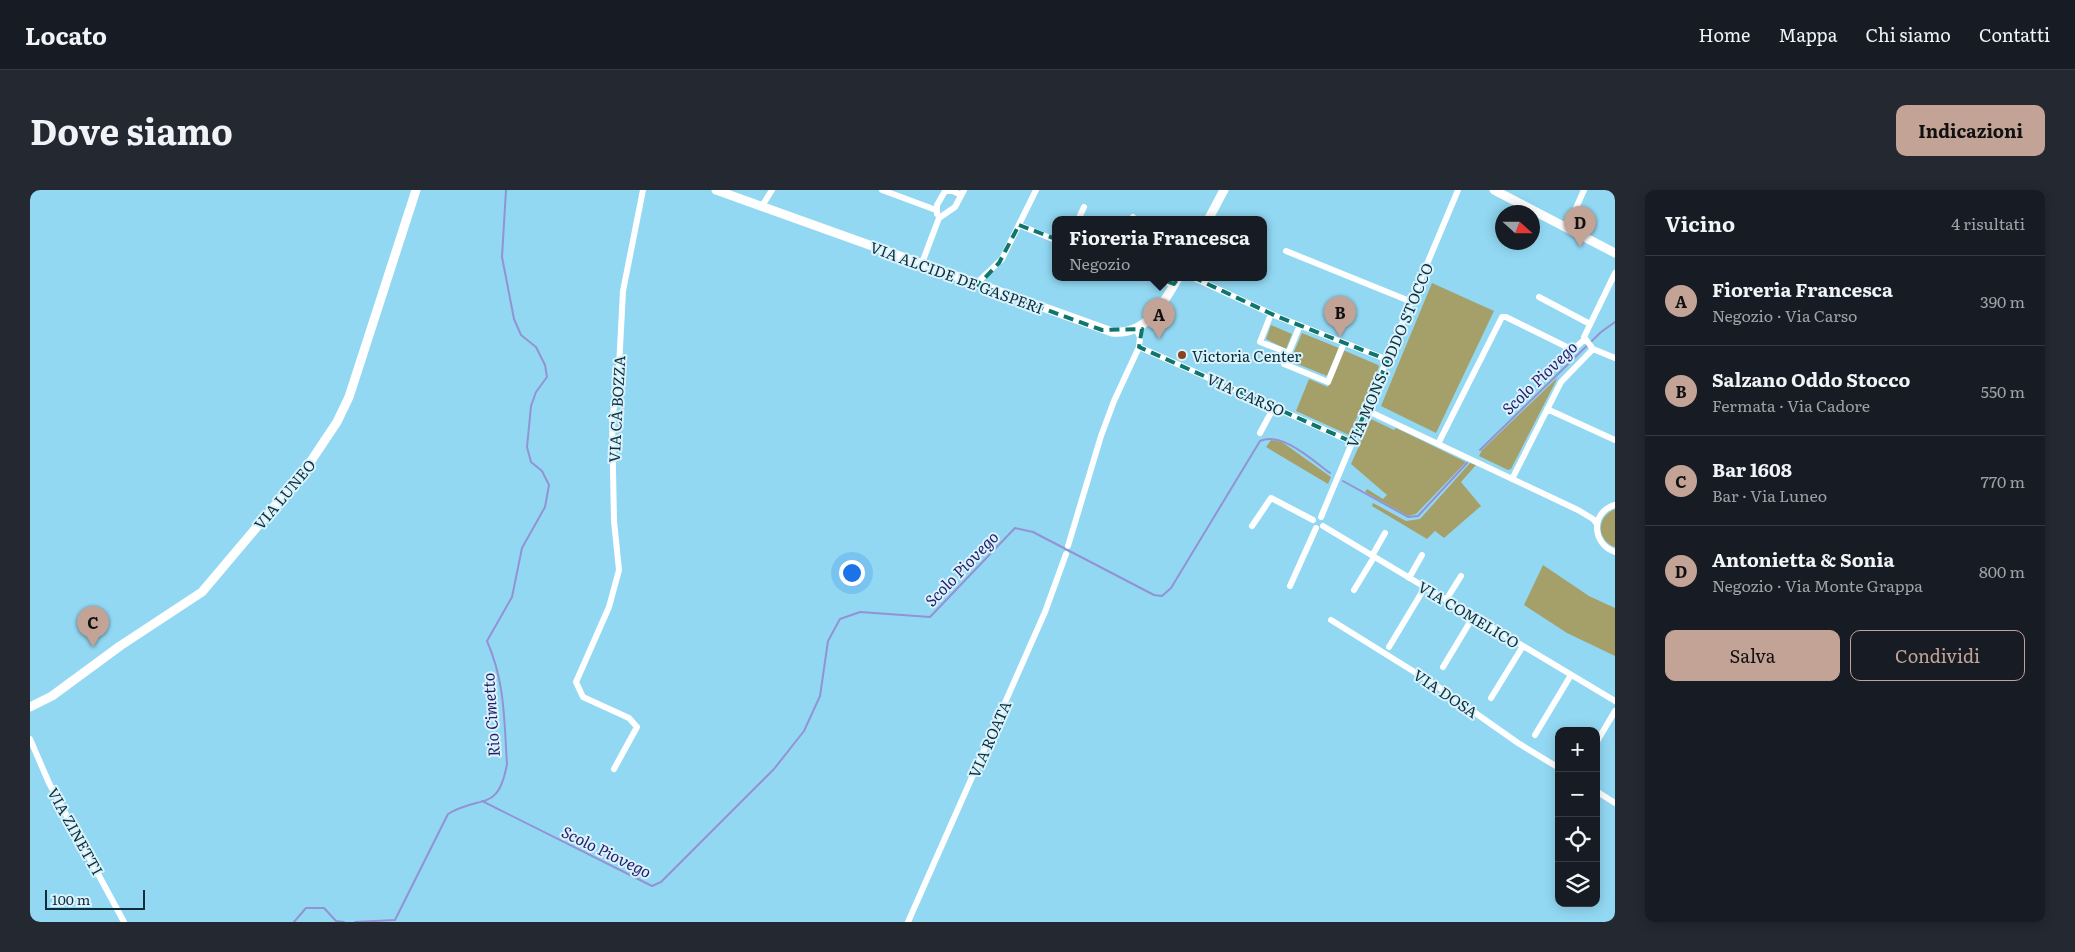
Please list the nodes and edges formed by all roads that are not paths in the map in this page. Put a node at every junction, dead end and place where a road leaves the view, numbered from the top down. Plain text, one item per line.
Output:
1 (416, 190) edge
2 (643, 190) edge
3 (716, 190) edge
4 (772, 190) edge
5 (882, 190) edge
6 (1036, 190) edge
7 (1224, 190) edge
8 (1494, 190) edge
9 (1584, 190) edge
10 (1457, 191) edge
11 (963, 193) edge
12 (762, 206) junction
13 (1084, 207) dead end
14 (936, 210) junction
15 (1080, 216) edge
16 (1210, 216) edge
17 (939, 218) junction
18 (1019, 225) junction
19 (1568, 228) junction
20 (1052, 239) edge
21 (1286, 251) dead end
22 (1615, 254) edge
23 (922, 263) junction
24 (1615, 273) edge
25 (1176, 281) edge
26 (1200, 281) edge
27 (978, 285) junction
28 (1538, 297) dead end
29 (1412, 302) junction
30 (1271, 314) junction
31 (1590, 324) junction
32 (1300, 325) junction
33 (1136, 329) junction
34 (1344, 343) junction
35 (1589, 344) junction
36 (1139, 347) junction
37 (1289, 353) junction
38 (1615, 358) edge
39 (1388, 360) junction
40 (1274, 407) junction
41 (1547, 409) junction
42 (1366, 410) junction
43 (1260, 433) dead end
44 (1615, 440) edge
45 (1352, 442) junction
46 (1438, 444) junction
47 (1512, 479) junction
48 (1615, 505) edge
49 (1578, 510) junction
50 (1601, 514) junction
51 (1321, 518) junction
52 (1313, 520) junction
53 (1596, 524) junction
54 (1252, 526) dead end
55 (1319, 527) junction
56 (1385, 533) dead end
57 (1068, 546) dead end
58 (1615, 552) edge
59 (1066, 554) dead end
60 (1422, 555) dead end
61 (1373, 556) junction
62 (1460, 576) dead end
63 (1409, 578) junction
64 (1290, 586) dead end
65 (1425, 587) junction
66 (1354, 590) dead end
67 (1446, 600) junction
68 (1473, 616) junction
69 (1331, 620) dead end
70 (1523, 646) junction
71 (1389, 647) dead end
72 (1443, 667) dead end
73 (1571, 675) junction
74 (1490, 698) dead end
75 (1615, 701) edge
76 (30, 707) edge
77 (1615, 711) edge
78 (1535, 735) dead end
79 (1600, 736) edge
80 (30, 739) edge
81 (1555, 766) edge
82 (614, 769) dead end
83 (1600, 794) edge
84 (1615, 803) edge
85 (124, 922) edge
86 (908, 922) edge

1 - 76 street, VIA LUNEO
2 - 82 street, VIA CÀ BOZZA
3 - 12 street, VIA ALCIDE DE GASPERI
4 - 12 street
5 - 14 street
6 - 18 street
7 - 16 street
8 - 19 street
9 - 19 street
10 - 29 street, VIA MONS. ODDO STOCCO
11 - 14 street
11 - 17 street
12 - 23 street, VIA ALCIDE DE GASPERI
13 - 15 street
14 - 17 street
17 - 23 street
18 - 20 street
18 - 27 street
19 - 22 street
21 - 29 street
23 - 27 street, VIA ALCIDE DE GASPERI
24 - 31 street
25 - 33 street
26 - 30 street
27 - 33 street, VIA ALCIDE DE GASPERI
28 - 31 street
29 - 39 street, VIA MONS. ODDO STOCCO
30 - 32 street
30 - 37 street
31 - 35 street
32 - 34 street
32 - 37 street
33 - 36 street
34 - 37 street
34 - 39 street
35 - 38 street
35 - 41 street
35 - 46 street
36 - 40 street, VIA CARSO
36 - 57 street
39 - 42 street, VIA MONS. ODDO STOCCO
40 - 43 street
40 - 45 street, VIA CARSO
41 - 44 street
41 - 47 street
42 - 45 street, VIA MONS. ODDO STOCCO
42 - 46 street
45 - 51 street, VIA MONS. ODDO STOCCO
46 - 47 street
47 - 49 street
48 - 50 street
49 - 50 street
49 - 53 street
50 - 53 street
51 - 52 street
51 - 55 street
52 - 54 street
52 - 55 street
53 - 58 street
55 - 61 street, VIA COMELICO
55 - 64 street
56 - 61 street
59 - 86 street, VIA ROATA
60 - 63 street
61 - 63 street, VIA COMELICO
61 - 66 street
62 - 67 street
63 - 65 street, VIA COMELICO
65 - 67 street, VIA COMELICO
65 - 71 street
67 - 68 street, VIA COMELICO
68 - 70 street, VIA COMELICO
68 - 72 street
69 - 81 street, VIA DOSA
70 - 73 street, VIA COMELICO
70 - 74 street
73 - 75 street, VIA COMELICO
73 - 78 street
77 - 79 street
80 - 85 street, VIA ZINETTI
83 - 84 street

